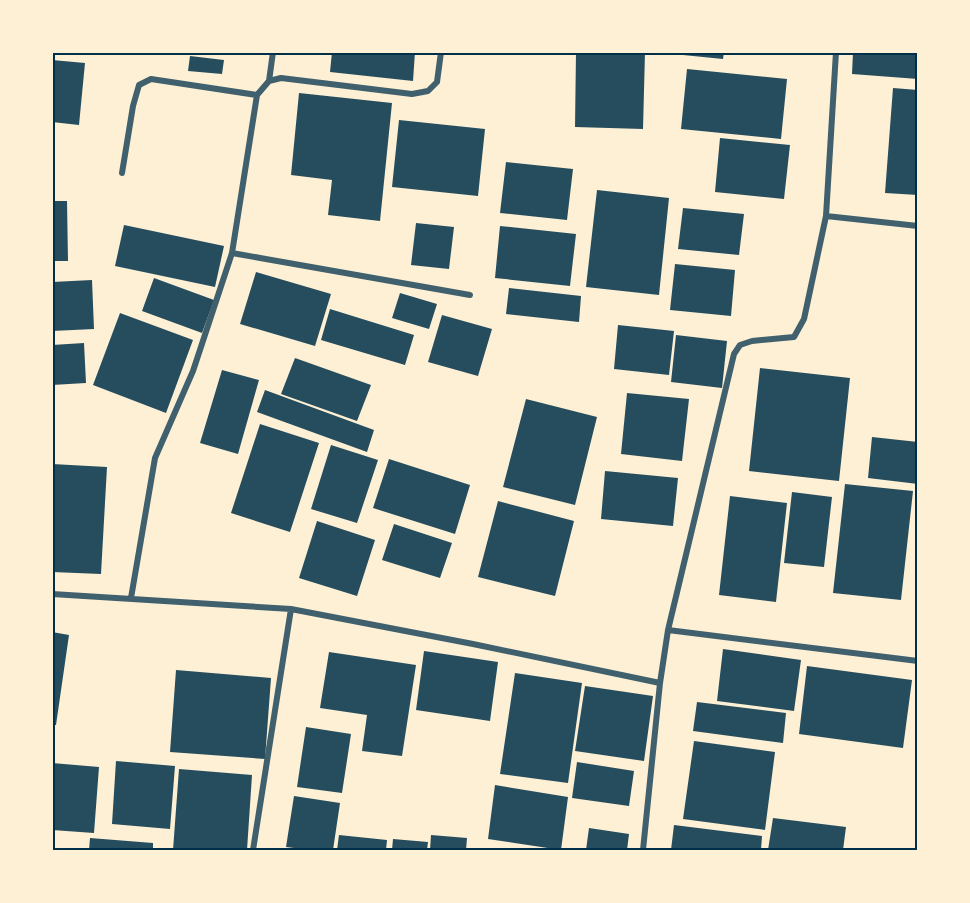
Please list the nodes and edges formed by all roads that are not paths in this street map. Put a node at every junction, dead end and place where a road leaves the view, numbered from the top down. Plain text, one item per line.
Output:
1 (273, 52) edge
2 (441, 52) edge
3 (836, 52) edge
4 (269, 81) junction
5 (257, 95) junction
6 (122, 174) dead end
7 (825, 216) junction
8 (918, 226) edge
9 (232, 253) junction
10 (470, 295) dead end
11 (52, 594) edge
12 (131, 598) junction
13 (291, 609) junction
14 (668, 630) junction
15 (918, 661) edge
16 (660, 683) junction
17 (254, 850) edge
18 (643, 850) edge

1 - 4 street
2 - 4 street
3 - 7 street
4 - 5 street
5 - 6 street
5 - 9 street
7 - 8 street
7 - 14 street
9 - 10 street
9 - 12 street
11 - 12 street
12 - 13 street
13 - 16 street
13 - 17 street
14 - 15 street
14 - 16 street
16 - 18 street

